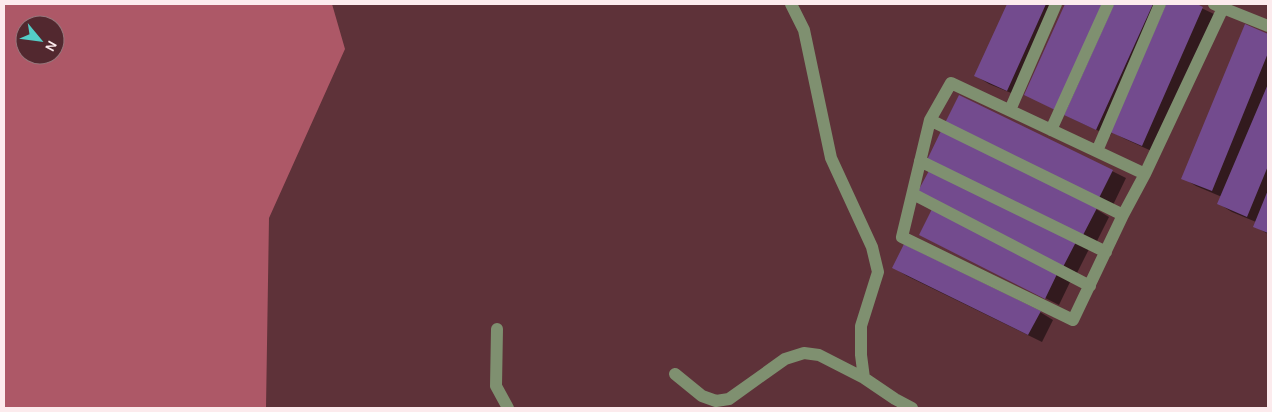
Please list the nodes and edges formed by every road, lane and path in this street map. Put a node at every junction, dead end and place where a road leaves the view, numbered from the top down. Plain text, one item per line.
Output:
1 (791, 4) edge
2 (1056, 4) edge
3 (1108, 4) edge
4 (1160, 4) edge
5 (1219, 6) edge
6 (1268, 26) edge
7 (1010, 110) junction
8 (930, 120) junction
9 (1051, 130) junction
10 (1097, 151) junction
11 (920, 161) junction
12 (1145, 174) junction
13 (912, 194) junction
14 (1123, 215) junction
15 (1106, 252) junction
16 (1090, 286) junction
17 (497, 329) dead end
18 (675, 374) dead end
19 (864, 378) junction
20 (508, 408) edge
21 (912, 408) edge

1 - 19 street
2 - 7 street
3 - 9 street
4 - 10 street
5 - 6 street
5 - 12 street
7 - 8 street
7 - 9 street
8 - 11 street
8 - 14 street
9 - 10 street
10 - 12 street
11 - 13 street
11 - 15 street
12 - 14 street
13 - 16 street
13 - 16 street
14 - 15 street
15 - 16 street
17 - 20 street
18 - 19 street
19 - 21 street

